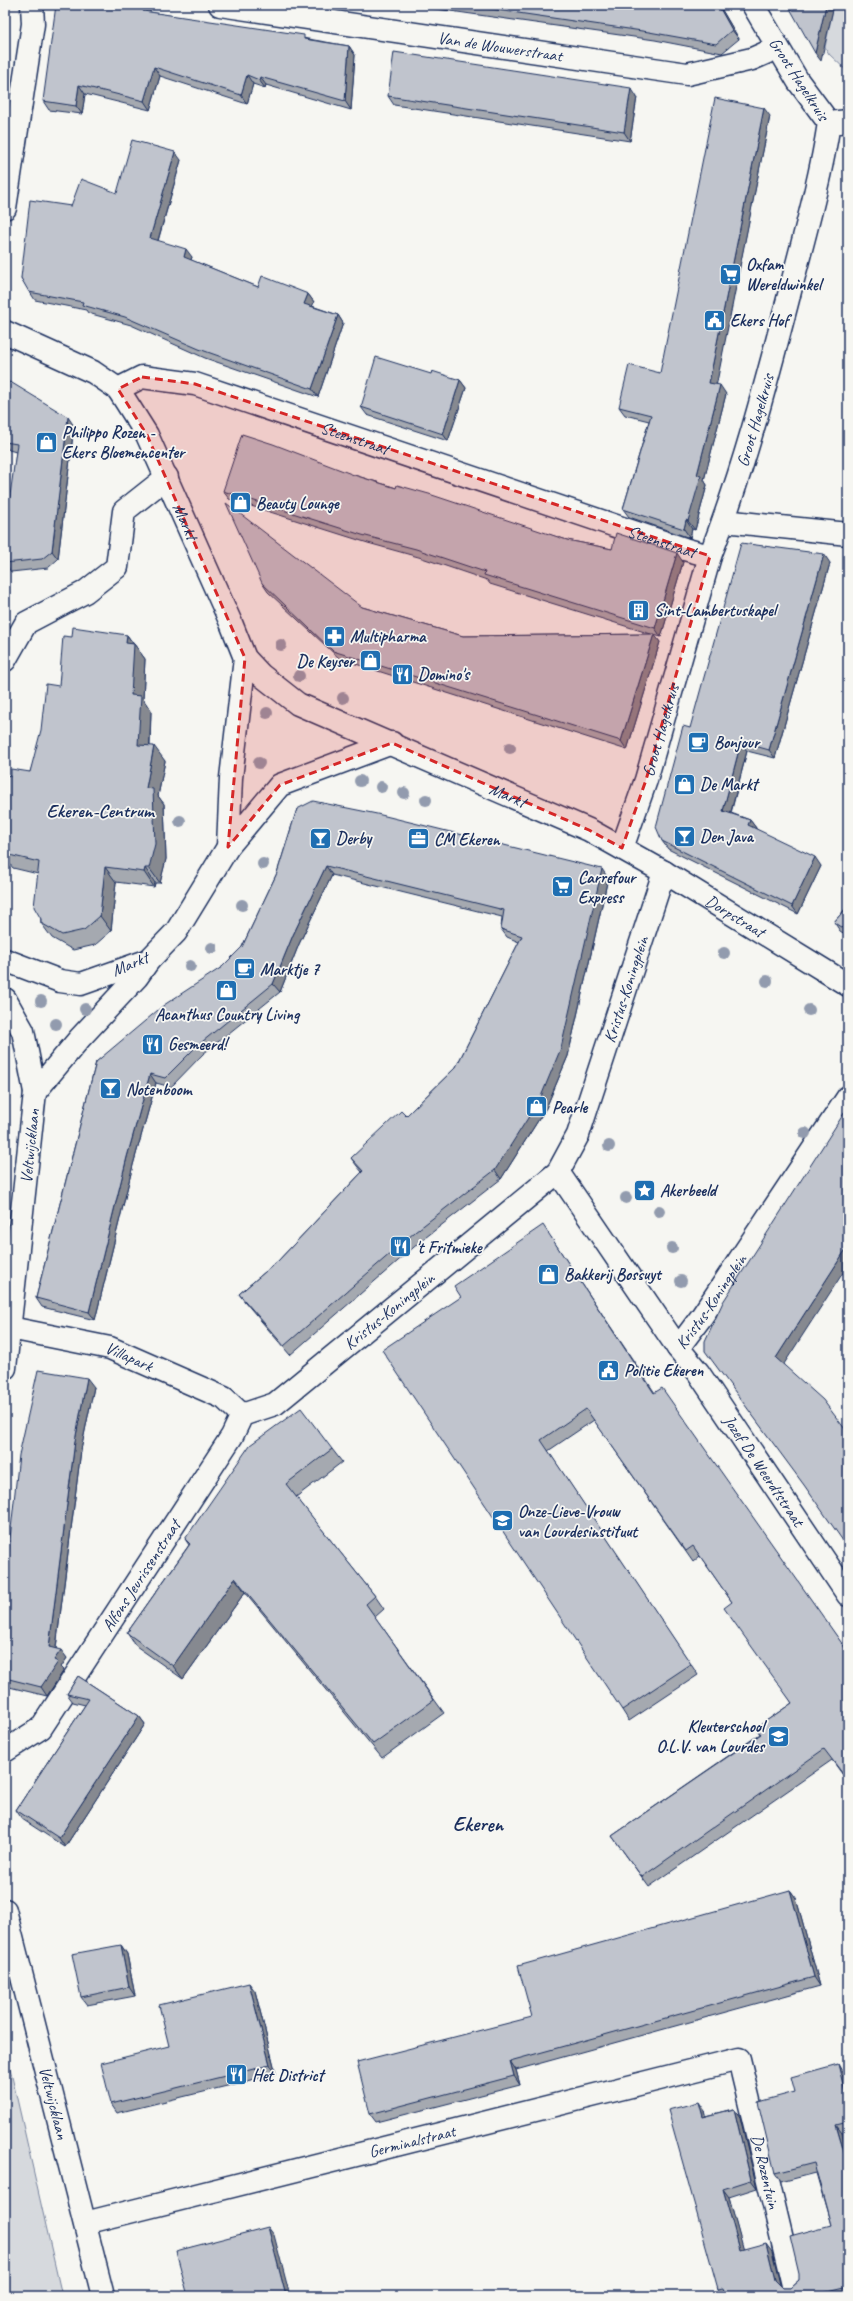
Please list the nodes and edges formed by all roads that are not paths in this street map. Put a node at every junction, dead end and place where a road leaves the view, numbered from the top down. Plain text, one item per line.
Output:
1 (32, 5) edge
2 (220, 5) edge
3 (753, 5) edge
4 (777, 48) junction
5 (839, 122) edge
6 (5, 208) edge
7 (5, 332) edge
8 (118, 389) junction
9 (167, 477) junction
10 (724, 521) junction
11 (848, 534) edge
12 (710, 556) junction
13 (245, 658) junction
14 (5, 660) edge
15 (392, 743) junction
16 (228, 846) junction
17 (622, 848) junction
18 (664, 872) junction
19 (5, 960) edge
20 (149, 960) junction
21 (848, 985) edge
22 (5, 999) edge
23 (35, 1092) junction
24 (848, 1097) edge
25 (558, 1172) junction
26 (7, 1328) edge
27 (678, 1348) junction
28 (5, 1368) edge
29 (242, 1415) junction
30 (848, 1595) edge
31 (5, 1751) edge
32 (5, 1910) edge
33 (739, 2058) joint
34 (85, 2223) junction
35 (793, 2285) edge
36 (103, 2296) edge

1 - 6 street
2 - 4 street, Van de Wouwerstraat
3 - 4 street, Groot Hagelkruis
4 - 5 street, Groot Hagelkruis
5 - 10 street, Groot Hagelkruis
7 - 8 street
8 - 9 street, Markt
8 - 12 street, Steenstraat
9 - 13 street, Markt
9 - 14 street
10 - 11 street
10 - 12 street, Groot Hagelkruis
12 - 17 street, Groot Hagelkruis
13 - 15 street, Markt
13 - 16 street, Markt
15 - 16 street, Markt
15 - 17 street, Markt
16 - 20 street, Markt
17 - 18 street, Dorpstraat
18 - 21 street, Dorpstraat
18 - 25 street, Kristus-Koningplein
19 - 20 street, Markt
20 - 23 street, Veltwijcklaan
22 - 23 street, Veltwijcklaan
23 - 26 street, Veltwijcklaan
24 - 27 street, Kristus-Koningplein
25 - 27 street, Kristus-Koningplein
25 - 29 street, Kristus-Koningplein
26 - 28 street, Veltwijcklaan
26 - 29 street, Villapark
27 - 30 street, Jozef De Weerdtstraat
29 - 31 street, Alfons Jeurissenstraat
32 - 34 street, Veltwijcklaan
33 - 34 street, Germinalstraat
33 - 35 street, De Rozentuin
34 - 36 street, Veltwijcklaan

